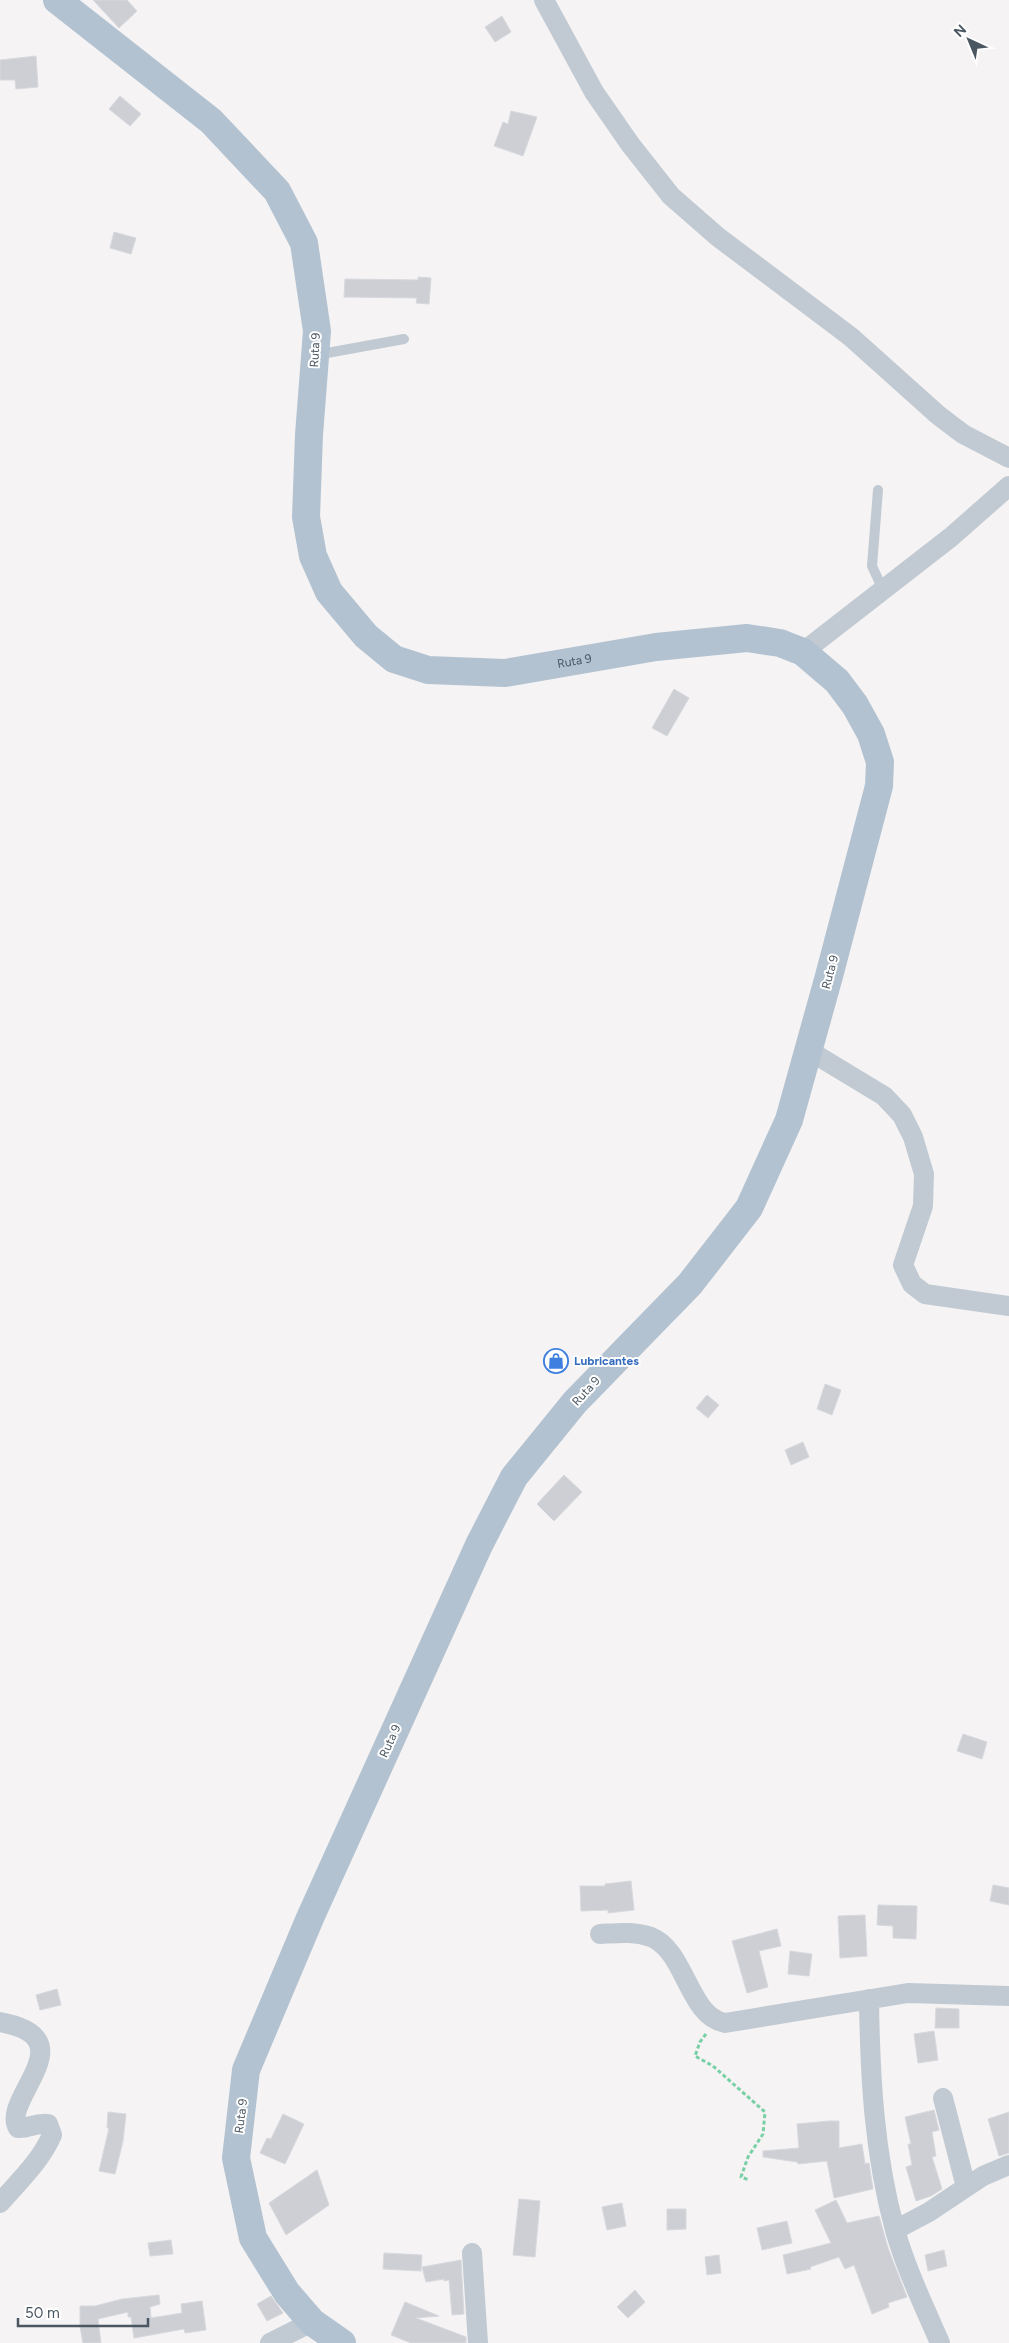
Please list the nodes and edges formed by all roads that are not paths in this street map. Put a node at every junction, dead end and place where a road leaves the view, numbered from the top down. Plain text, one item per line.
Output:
1 (57, 0) edge
2 (544, 0) edge
3 (404, 339) dead end
4 (315, 355) junction
5 (1009, 458) edge
6 (1009, 486) edge
7 (878, 490) dead end
8 (883, 590) junction
9 (803, 652) junction
10 (808, 1050) junction
11 (1009, 1306) edge
12 (600, 1934) dead end
13 (1009, 1996) edge
14 (869, 1999) junction
15 (0, 2022) edge
16 (943, 2098) dead end
17 (1009, 2165) edge
18 (966, 2187) junction
19 (0, 2203) edge
20 (895, 2230) junction
21 (472, 2253) dead end
22 (312, 2322) junction
23 (270, 2343) edge
24 (342, 2343) edge
25 (478, 2343) edge
26 (940, 2343) edge

1 - 4 main road, Ruta 9
2 - 5 street
3 - 4 lane
4 - 9 main road, Ruta 9
6 - 8 street
7 - 8 lane
8 - 9 street
9 - 10 main road, Ruta 9
10 - 11 street
10 - 22 main road, Ruta 9
12 - 14 street
13 - 14 street
14 - 20 street
15 - 19 street
16 - 18 street
17 - 18 street
18 - 20 street
20 - 26 street
21 - 25 street
22 - 23 street
22 - 24 main road, Ruta 9

